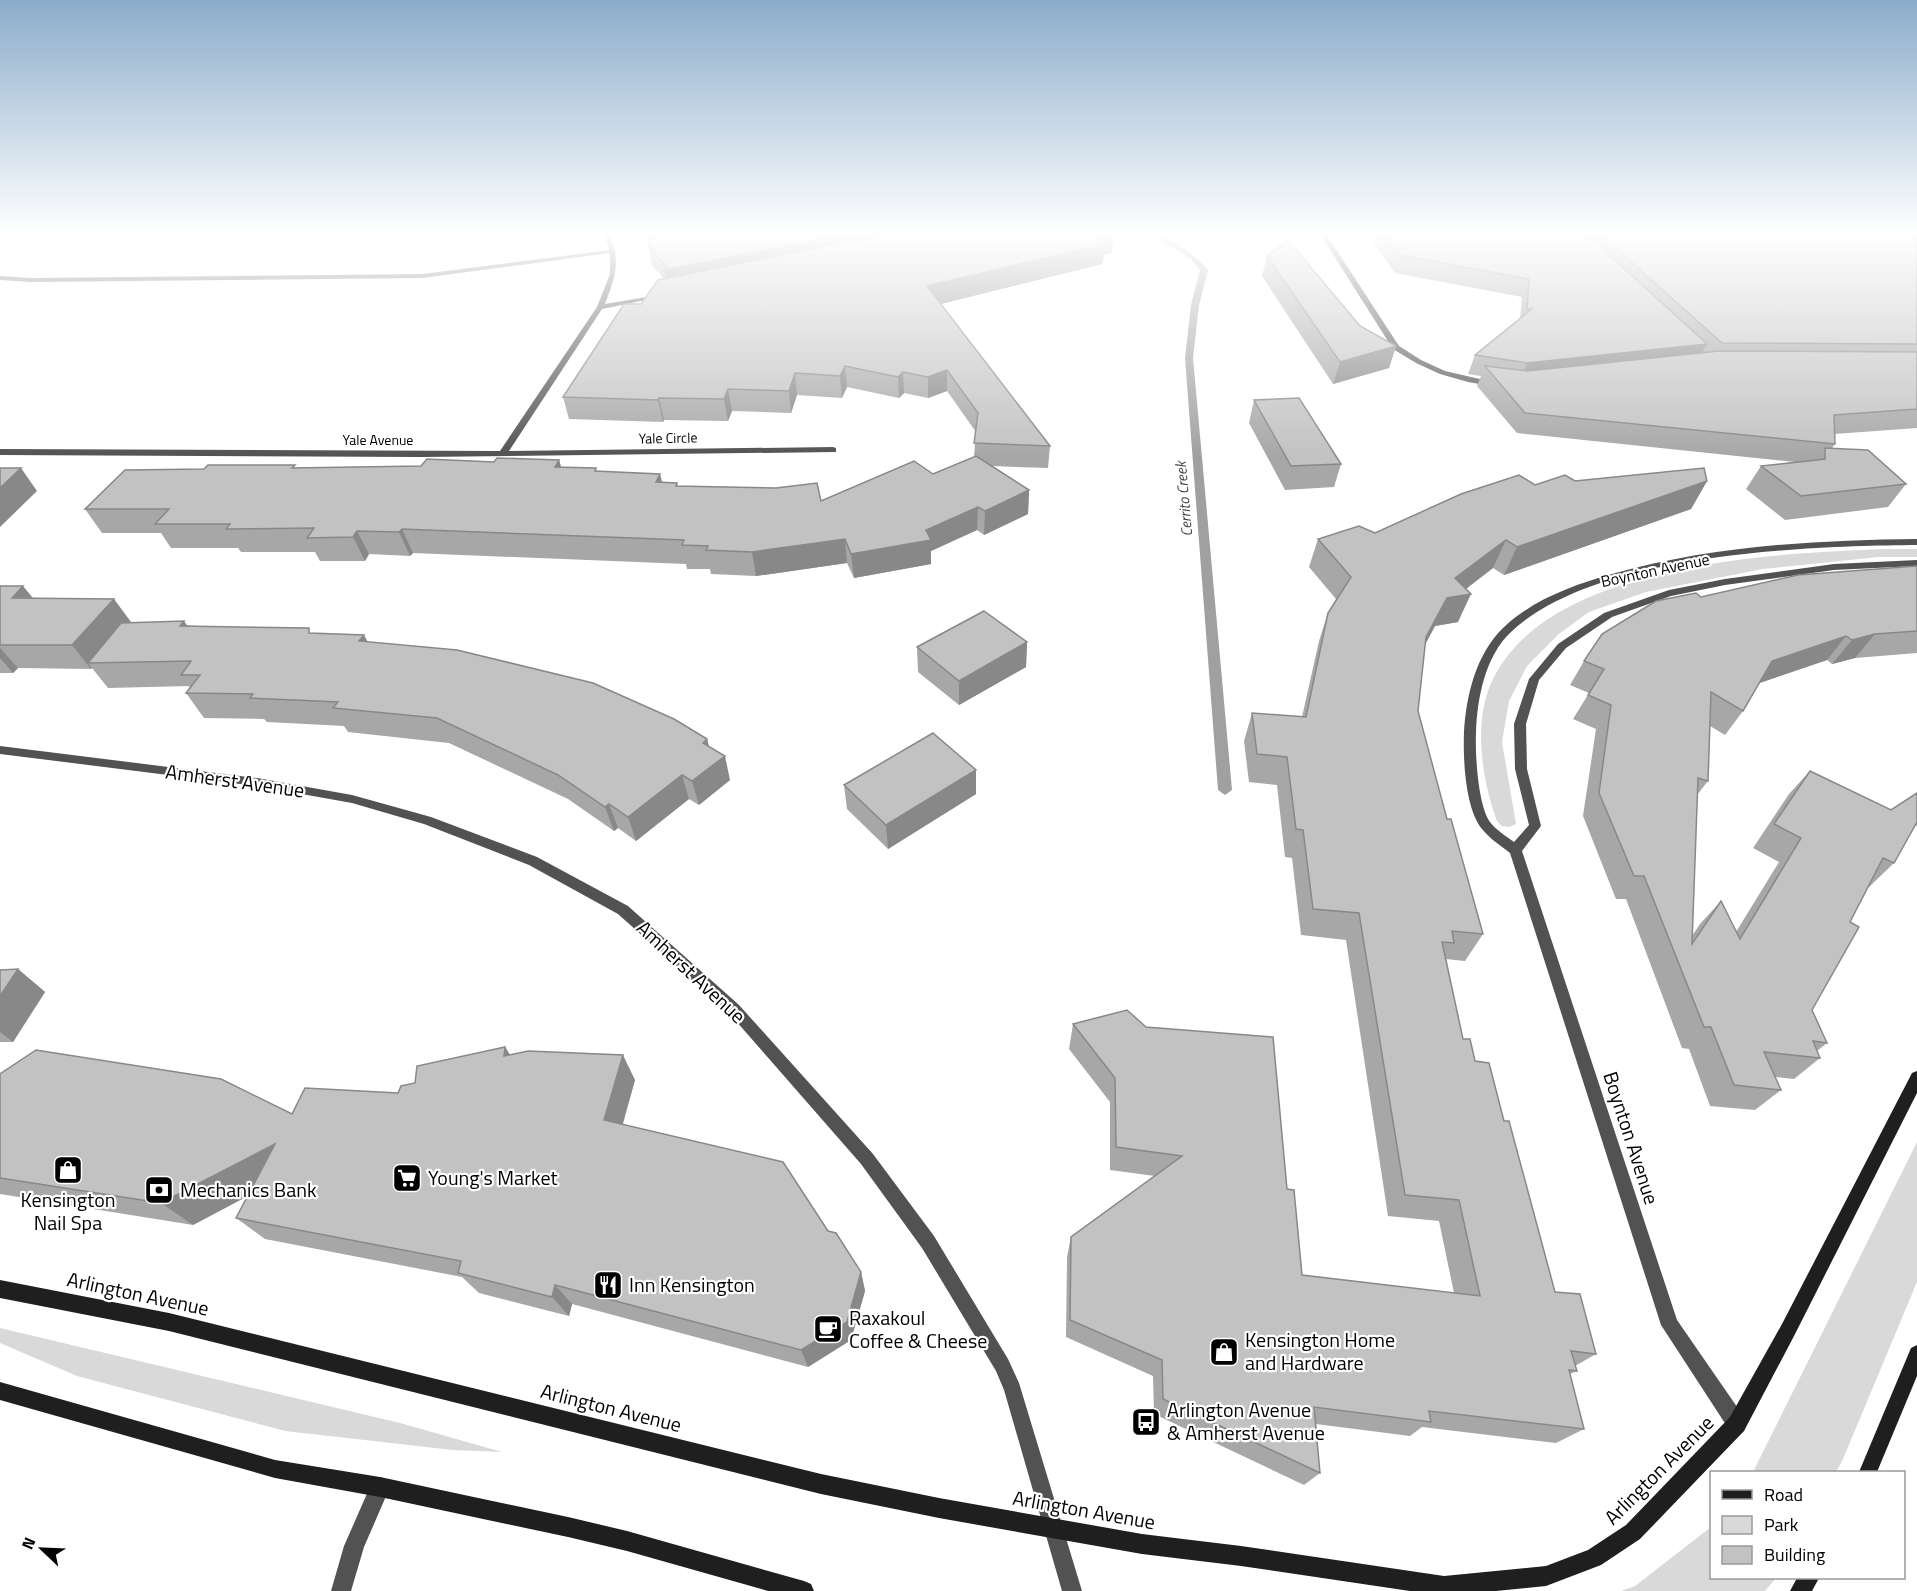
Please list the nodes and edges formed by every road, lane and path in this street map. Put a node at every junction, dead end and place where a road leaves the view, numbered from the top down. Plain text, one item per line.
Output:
1 (599, 308) edge
2 (1371, 308) edge
3 (1508, 386) edge
4 (832, 450) dead end
5 (0, 452) edge
6 (503, 453) junction
7 (1917, 542) edge
8 (1917, 563) edge
9 (0, 750) edge
10 (1515, 850) junction
11 (1917, 1078) edge
12 (0, 1289) edge
13 (1917, 1354) edge
14 (0, 1391) edge
15 (1737, 1424) junction
16 (1869, 1471) edge
17 (380, 1487) junction
18 (1055, 1528) junction
19 (341, 1591) edge
20 (804, 1591) edge
21 (1072, 1591) edge

1 - 6 street
2 - 3 street
4 - 6 street, Yale Circle
5 - 6 street, Yale Avenue
7 - 10 street, Boynton Avenue
8 - 10 street, Boynton Avenue
9 - 18 street, Amherst Avenue
10 - 15 street, Boynton Avenue
11 - 15 main road, Arlington Avenue
12 - 18 main road, Arlington Avenue
13 - 16 main road
14 - 17 main road
15 - 18 main road, Arlington Avenue
17 - 19 street
17 - 20 main road
18 - 21 street, Amherst Avenue

